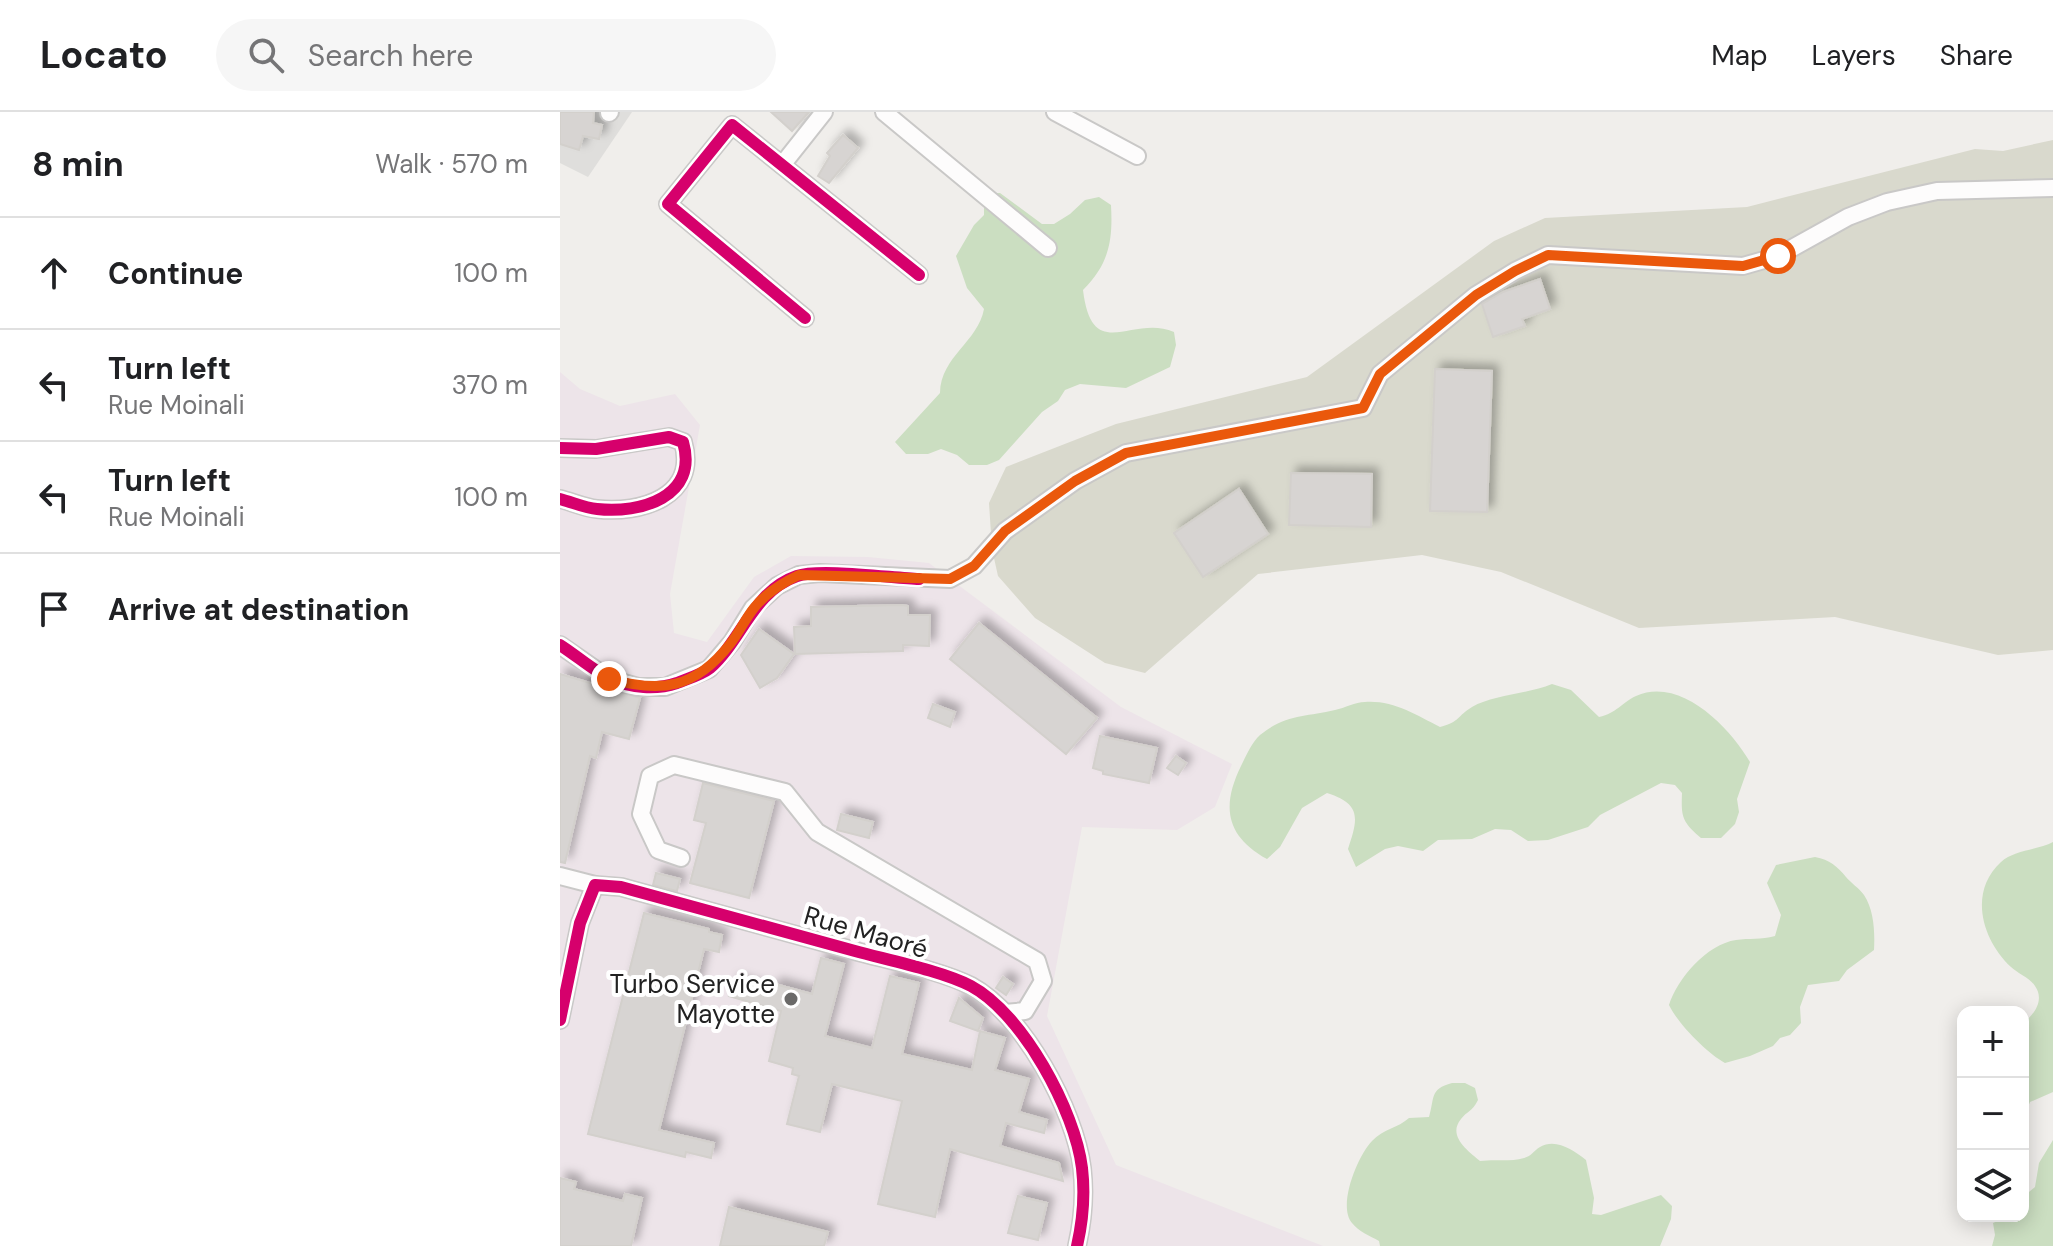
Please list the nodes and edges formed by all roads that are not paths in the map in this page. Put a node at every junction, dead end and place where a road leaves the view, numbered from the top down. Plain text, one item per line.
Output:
1 (824, 112) edge
2 (884, 112) edge
3 (1055, 112) edge
4 (1137, 156) dead end
5 (782, 165) junction
6 (2053, 188) edge
7 (1048, 248) dead end
8 (919, 275) dead end
9 (805, 318) dead end
10 (560, 448) edge
11 (560, 499) edge
12 (560, 645) edge
13 (681, 858) dead end
14 (560, 876) edge
15 (595, 885) junction
16 (1005, 1013) junction
17 (560, 1020) edge
18 (1077, 1246) edge

1 - 5 street
2 - 7 street
3 - 4 street
5 - 8 street
5 - 9 street
6 - 12 street
10 - 11 street
13 - 16 street
14 - 15 street, Rue Maoré
15 - 16 street, Rue Maoré
15 - 17 street
16 - 18 street, Rue Maoré

